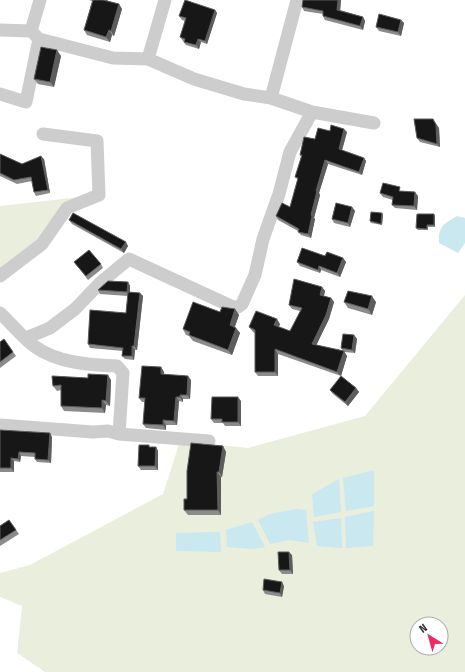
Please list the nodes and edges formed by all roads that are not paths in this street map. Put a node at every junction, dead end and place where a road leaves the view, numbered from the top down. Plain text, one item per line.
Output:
1 (40, 0) edge
2 (164, 0) edge
3 (297, 0) edge
4 (0, 30) edge
5 (35, 35) junction
6 (148, 59) junction
7 (0, 94) edge
8 (271, 98) junction
9 (312, 112) junction
10 (374, 123) dead end
11 (43, 134) dead end
12 (0, 276) edge
13 (0, 313) edge
14 (26, 338) junction
15 (0, 425) edge
16 (119, 434) junction
17 (208, 440) dead end

1 - 5 street
2 - 6 street
3 - 8 street
4 - 5 street
5 - 6 street
5 - 7 street
6 - 8 street
8 - 9 street
9 - 10 street
9 - 14 street
11 - 12 street
13 - 14 street
14 - 16 street
15 - 16 street
16 - 17 street

